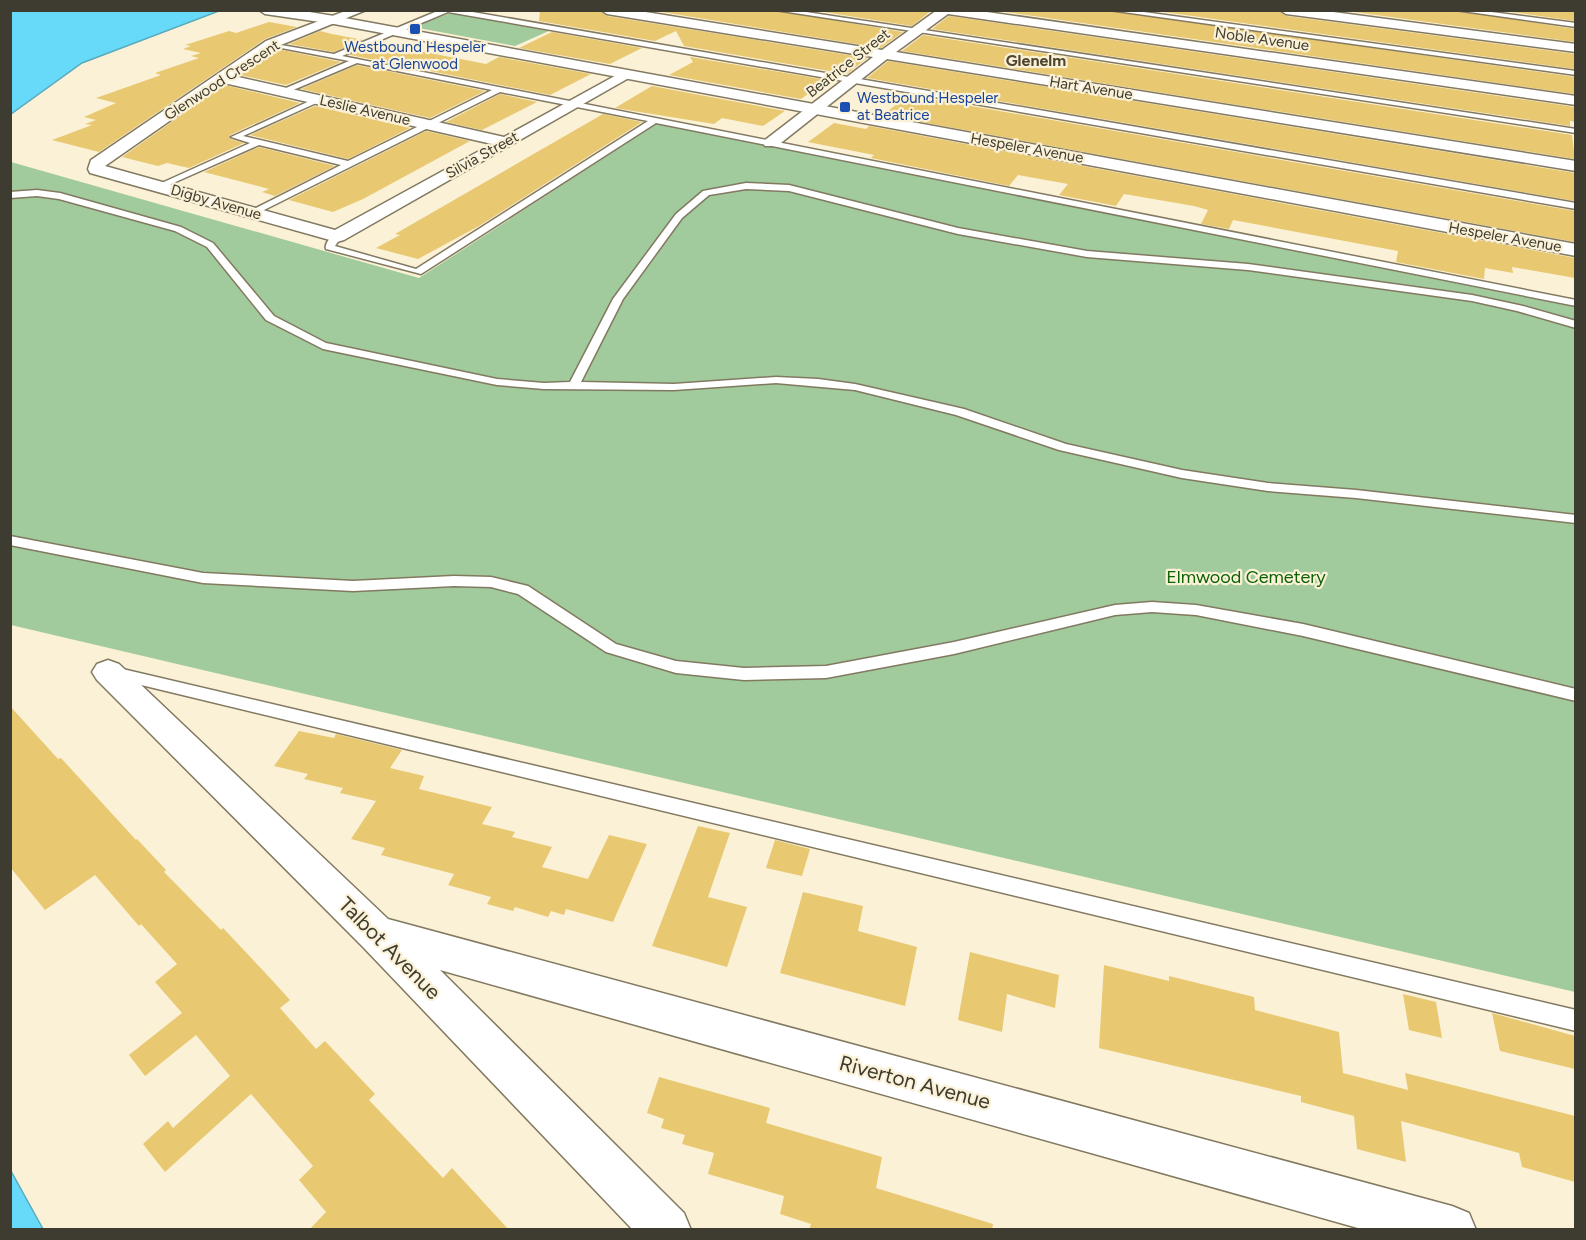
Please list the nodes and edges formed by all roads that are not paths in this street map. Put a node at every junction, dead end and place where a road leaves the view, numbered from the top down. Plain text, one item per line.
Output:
1 (266, 10) edge
2 (360, 10) edge
3 (448, 10) edge
4 (607, 10) edge
5 (778, 10) edge
6 (1112, 10) edge
7 (1286, 10) edge
8 (1458, 10) edge
9 (945, 11) edge
10 (334, 20) junction
11 (1575, 25) edge
12 (394, 31) junction
13 (915, 31) junction
14 (271, 44) junction
15 (1575, 48) edge
16 (886, 55) junction
17 (336, 56) junction
18 (358, 60) junction
19 (1575, 73) edge
20 (627, 75) junction
21 (224, 78) junction
22 (853, 81) junction
23 (500, 89) junction
24 (283, 91) junction
25 (319, 100) junction
26 (1575, 101) edge
27 (575, 104) junction
28 (816, 109) junction
29 (656, 119) junction
30 (429, 124) junction
31 (1575, 131) edge
32 (506, 142) junction
33 (256, 143) junction
34 (771, 143) junction
35 (349, 164) junction
36 (1575, 166) edge
37 (96, 169) joint
38 (159, 186) junction
39 (10, 195) edge
40 (1575, 206) edge
41 (253, 212) junction
42 (336, 236) junction
43 (1575, 250) edge
44 (1575, 303) edge
45 (1575, 325) edge
46 (574, 385) junction
47 (1575, 519) edge
48 (10, 540) edge
49 (108, 672) joint
50 (1575, 695) edge
51 (377, 934) junction
52 (1575, 1021) edge
53 (667, 1230) edge
54 (1452, 1230) edge

1 - 10 main road, Hespeler Avenue
2 - 10 street, Glenwood Crescent
3 - 12 lane
3 - 22 lane
4 - 16 street, Hart Avenue
5 - 13 lane
6 - 19 lane
7 - 15 street
8 - 11 lane
9 - 13 street, Beatrice Street
9 - 26 street, Noble Avenue
10 - 12 main road, Hespeler Avenue
10 - 14 street, Glenwood Crescent
12 - 17 lane
12 - 20 main road, Hespeler Avenue
13 - 16 street, Beatrice Street
13 - 31 lane
14 - 17 lane
14 - 21 street, Glenwood Crescent
16 - 22 street, Beatrice Street
16 - 36 street, Hart Avenue
17 - 18 lane
18 - 23 lane
18 - 24 lane
20 - 27 street, Silvia Street
20 - 28 main road, Hespeler Avenue
21 - 24 street, Leslie Avenue
21 - 37 street, Glenwood Crescent
22 - 28 street, Beatrice Street
22 - 40 lane
23 - 27 lane
23 - 30 lane
24 - 25 street, Leslie Avenue
25 - 30 street, Leslie Avenue
25 - 33 lane
27 - 29 lane
27 - 32 street, Silvia Street
28 - 34 street, Beatrice Street
28 - 43 main road, Hespeler Avenue
29 - 34 lane
29 - 42 lane
30 - 32 street, Leslie Avenue
30 - 35 lane
32 - 42 street, Silvia Street
33 - 35 lane
33 - 38 lane
34 - 44 lane
35 - 41 lane
37 - 38 street, Digby Avenue
38 - 41 street, Digby Avenue
39 - 46 lane
41 - 42 street, Digby Avenue
45 - 46 lane
46 - 47 lane
48 - 50 lane
49 - 51 street, Talbot Avenue
49 - 52 lane
51 - 53 street, Talbot Avenue
51 - 54 street, Riverton Avenue

